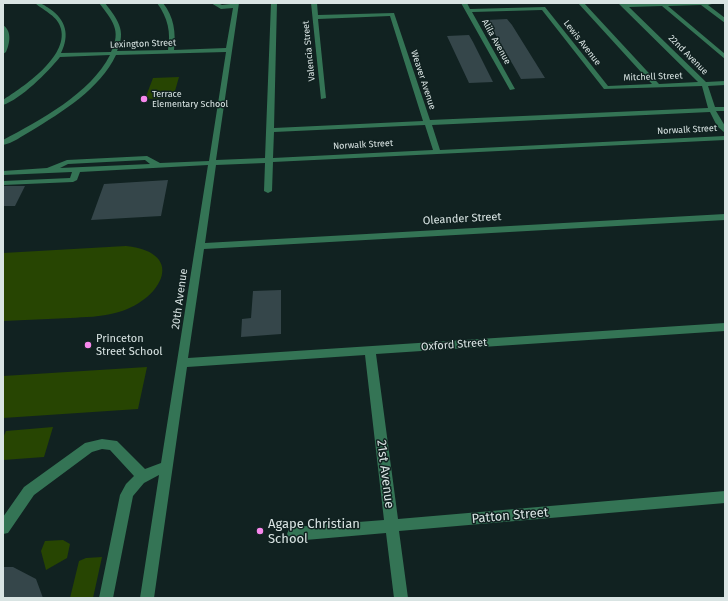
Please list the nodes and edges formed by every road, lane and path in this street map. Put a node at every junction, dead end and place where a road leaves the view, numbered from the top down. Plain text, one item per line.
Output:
1 (38, 3) edge
2 (102, 3) edge
3 (160, 3) edge
4 (214, 3) edge
5 (274, 3) edge
6 (314, 3) edge
7 (464, 3) edge
8 (581, 3) edge
9 (702, 3) edge
10 (713, 3) edge
11 (236, 5) edge
12 (623, 5) edge
13 (664, 5) junction
14 (468, 11) junction
15 (315, 17) junction
16 (725, 21) edge
17 (3, 26) edge
18 (229, 50) junction
19 (3, 52) edge
20 (170, 52) junction
21 (115, 53) junction
22 (58, 55) junction
23 (725, 57) edge
24 (725, 83) edge
25 (704, 84) junction
26 (657, 86) junction
27 (606, 88) joint
28 (512, 89) dead end
29 (323, 98) dead end
30 (3, 103) edge
31 (711, 110) junction
32 (725, 110) edge
33 (428, 123) junction
34 (270, 130) junction
35 (725, 131) edge
36 (725, 138) edge
37 (3, 143) edge
38 (438, 152) junction
39 (269, 160) junction
40 (213, 163) junction
41 (159, 166) junction
42 (77, 170) junction
43 (47, 171) junction
44 (3, 173) edge
45 (3, 183) edge
46 (268, 191) dead end
47 (725, 216) edge
48 (200, 246) junction
49 (725, 326) edge
50 (370, 351) junction
51 (183, 363) junction
52 (167, 466) junction
53 (144, 477) junction
54 (725, 497) edge
55 (392, 526) junction
56 (3, 528) edge
57 (294, 534) dead end
58 (106, 598) edge
59 (147, 598) edge
60 (401, 598) edge

1 - 22 street
2 - 21 street
3 - 20 street
4 - 11 street
5 - 34 street
6 - 15 street, Valencia Street
7 - 14 street, Alila Avenue
8 - 26 street
9 - 10 street
9 - 13 street
9 - 16 street
11 - 18 street, 20th Avenue
12 - 13 street
12 - 25 street, 22nd Avenue
13 - 23 street
14 - 27 street, Lewis Avenue
14 - 28 street, Alila Avenue
15 - 29 street, Valencia Street
15 - 33 street, Weaver Avenue
17 - 19 street
18 - 20 street, Lexington Street
18 - 40 street, 20th Avenue
20 - 21 street, Lexington Street
21 - 22 street, Lexington Street
21 - 37 street
22 - 30 street
24 - 25 street, Mitchell Street
25 - 26 street, Mitchell Street
25 - 31 street, 22nd Avenue
26 - 27 street, Mitchell Street
31 - 32 street
31 - 33 street
31 - 35 street, 22nd Avenue
33 - 34 street
33 - 38 street, Weaver Avenue
34 - 39 street
36 - 38 street, Norwalk Street
38 - 39 street, Norwalk Street
39 - 40 street, Norwalk Street
39 - 46 street
40 - 41 street, Norwalk Street
40 - 48 street, 20th Avenue
41 - 42 street, Norwalk Street
41 - 43 street
42 - 43 street, Norwalk Street
42 - 45 street
43 - 44 street, Norwalk Street
47 - 48 street, Oleander Street
48 - 51 street, 20th Avenue
49 - 50 street, Oxford Street
50 - 51 street, Oxford Street
50 - 55 street, 21st Avenue
51 - 52 street, 20th Avenue
52 - 53 street
52 - 59 street, 20th Avenue
53 - 56 street
53 - 58 street
54 - 55 street, Patton Street
55 - 57 street, Patton Street
55 - 60 street, 21st Avenue

